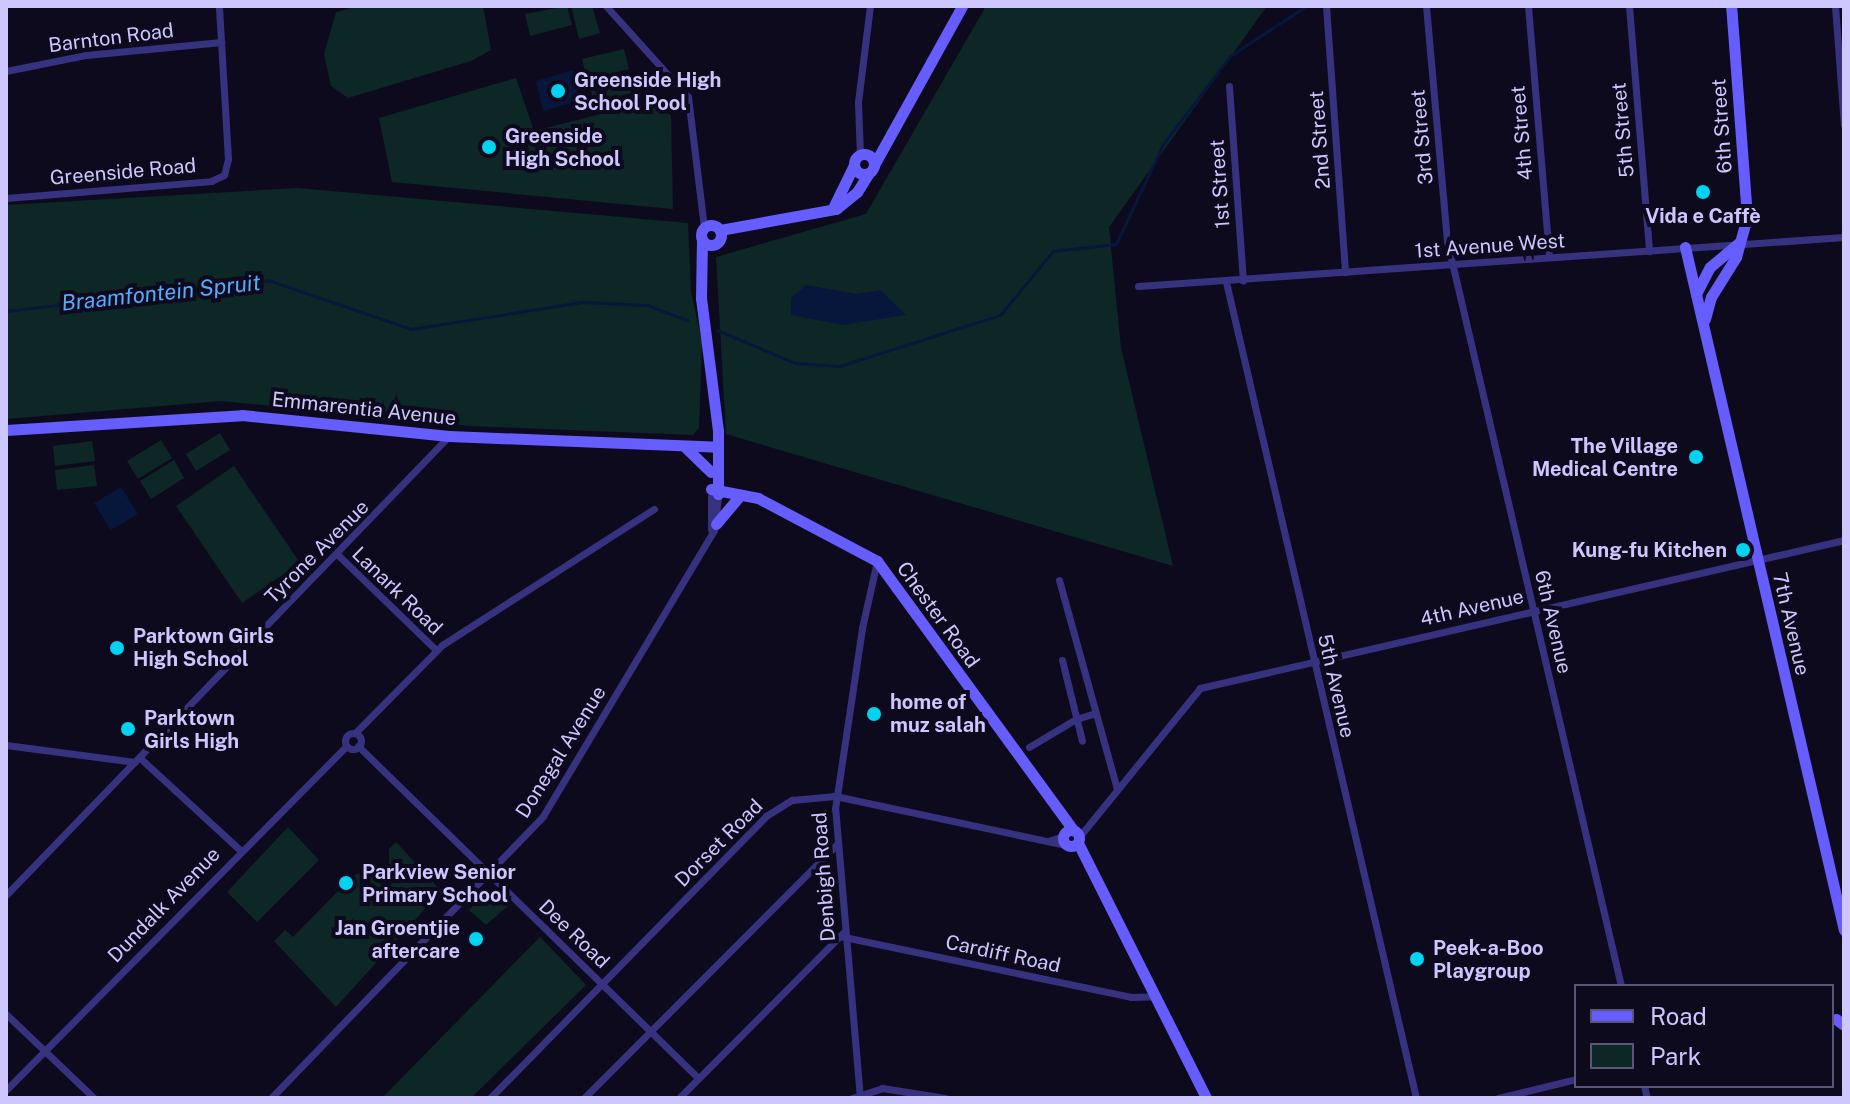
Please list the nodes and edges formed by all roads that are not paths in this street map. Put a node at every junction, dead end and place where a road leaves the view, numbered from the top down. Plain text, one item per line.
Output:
1 (219, 6) edge
2 (606, 6) edge
3 (870, 6) edge
4 (962, 6) edge
5 (1326, 6) edge
6 (1426, 6) edge
7 (1528, 6) edge
8 (1629, 6) edge
9 (1731, 6) edge
10 (1835, 6) edge
11 (221, 42) junction
12 (6, 71) edge
13 (1229, 86) dead end
14 (1844, 125) edge
15 (885, 145) junction
16 (860, 158) junction
17 (872, 169) junction
18 (6, 198) edge
19 (831, 209) junction
20 (720, 230) junction
21 (703, 234) junction
22 (1844, 237) edge
23 (1740, 242) junction
24 (716, 245) junction
25 (1685, 247) junction
26 (1649, 251) junction
27 (1549, 257) junction
28 (702, 262) junction
29 (1453, 265) junction
30 (1345, 272) junction
31 (1243, 280) junction
32 (1226, 282) junction
33 (1138, 286) dead end
34 (1696, 294) junction
35 (1704, 326) junction
36 (6, 430) edge
37 (449, 436) junction
38 (681, 445) junction
39 (714, 447) junction
40 (718, 461) junction
41 (711, 472) junction
42 (715, 493) junction
43 (736, 494) junction
44 (654, 509) dead end
45 (714, 529) junction
46 (1844, 540) edge
47 (337, 554) junction
48 (1758, 559) junction
49 (877, 561) junction
50 (1059, 580) dead end
51 (1534, 610) junction
52 (436, 650) junction
53 (1062, 660) dead end
54 (1314, 660) junction
55 (1096, 713) junction
56 (1076, 719) junction
57 (355, 733) junction
58 (1082, 741) dead end
59 (6, 745) edge
60 (347, 746) junction
61 (358, 746) junction
62 (1029, 747) dead end
63 (138, 760) junction
64 (1117, 789) junction
65 (835, 796) junction
66 (1071, 838) junction
67 (837, 844) junction
68 (240, 850) junction
69 (489, 873) junction
70 (6, 895) edge
71 (1844, 930) edge
72 (844, 935) junction
73 (602, 983) junction
74 (1621, 984) edge
75 (1156, 996) junction
76 (6, 1014) edge
77 (650, 1030) junction
78 (45, 1050) junction
79 (698, 1078) junction
80 (1574, 1079) edge
81 (6, 1090) edge
82 (858, 1096) edge
83 (94, 1098) edge
84 (271, 1098) edge
85 (490, 1098) edge
86 (584, 1098) edge
87 (679, 1098) edge
88 (945, 1098) edge
89 (1206, 1098) edge
90 (1416, 1098) edge
91 (1498, 1098) edge

1 - 11 street
2 - 21 street
3 - 16 street
4 - 15 street
5 - 30 street, 2nd Street
6 - 29 street, 3rd Street
7 - 27 street, 4th Street
8 - 26 street, 5th Street
9 - 23 street, 6th Street
10 - 14 street
11 - 12 street, Barnton Road
11 - 18 street, Greenside Road
13 - 31 street, 1st Street
15 - 16 street
15 - 17 street
16 - 17 street
16 - 17 street
16 - 19 street
17 - 19 street
19 - 20 street
20 - 21 street
20 - 24 street
21 - 24 street
21 - 28 street
22 - 23 street, 1st Avenue West
23 - 25 street, 1st Avenue West
23 - 34 street
23 - 35 street
24 - 28 street
25 - 26 street, 1st Avenue West
25 - 34 street, 7th Avenue
26 - 27 street, 1st Avenue West
27 - 29 street, 1st Avenue West
28 - 39 street
29 - 30 street, 1st Avenue West
29 - 51 street, 6th Avenue
30 - 31 street, 1st Avenue West
31 - 32 street, 1st Avenue West
32 - 33 street, 1st Avenue West
32 - 54 street, 5th Avenue
34 - 35 street, 7th Avenue
35 - 48 street, 7th Avenue
36 - 37 street, Emmarentia Avenue
37 - 38 street, Emmarentia Avenue
37 - 47 street, Tyrone Avenue
38 - 39 street, Emmarentia Avenue
38 - 41 street
39 - 40 street
39 - 41 street
40 - 42 street
40 - 43 street
41 - 42 street
42 - 43 street, Chester Road
42 - 45 street
42 - 45 street, Donegal Avenue
43 - 45 street
43 - 49 street, Chester Road
44 - 52 street
45 - 69 street, Donegal Avenue
46 - 48 street, 4th Avenue
47 - 52 street, Lanark Road
47 - 63 street, Tyrone Avenue
48 - 51 street, 4th Avenue
48 - 71 street, 7th Avenue
49 - 65 street, Denbigh Road
49 - 66 street, Chester Road
50 - 55 street
51 - 54 street, 4th Avenue
51 - 74 street, 6th Avenue
52 - 57 street
53 - 56 street
54 - 64 street, 4th Avenue
54 - 90 street, 5th Avenue
55 - 56 street
55 - 64 street
56 - 58 street
56 - 62 street
57 - 60 street, Dundalk Avenue
57 - 61 street
59 - 63 street
60 - 61 street
60 - 68 street, Dundalk Avenue
61 - 69 street, Dee Road
63 - 68 street
63 - 70 street, Tyrone Avenue
64 - 66 street
65 - 66 street, Dorset Road
65 - 67 street, Denbigh Road
65 - 73 street, Dorset Road
66 - 75 street, Chester Road
67 - 72 street, Denbigh Road
67 - 77 street
68 - 78 street, Dundalk Avenue
69 - 73 street, Dee Road
69 - 84 street, Donegal Avenue
72 - 75 street, Cardiff Road
72 - 79 street
72 - 82 street, Denbigh Road
73 - 77 street, Dee Road
73 - 85 street, Dorset Road
75 - 89 street, Chester Road
76 - 78 street
77 - 79 street, Dee Road
77 - 86 street
78 - 81 street, Dundalk Avenue
78 - 83 street
79 - 87 street
80 - 91 street
82 - 88 street

